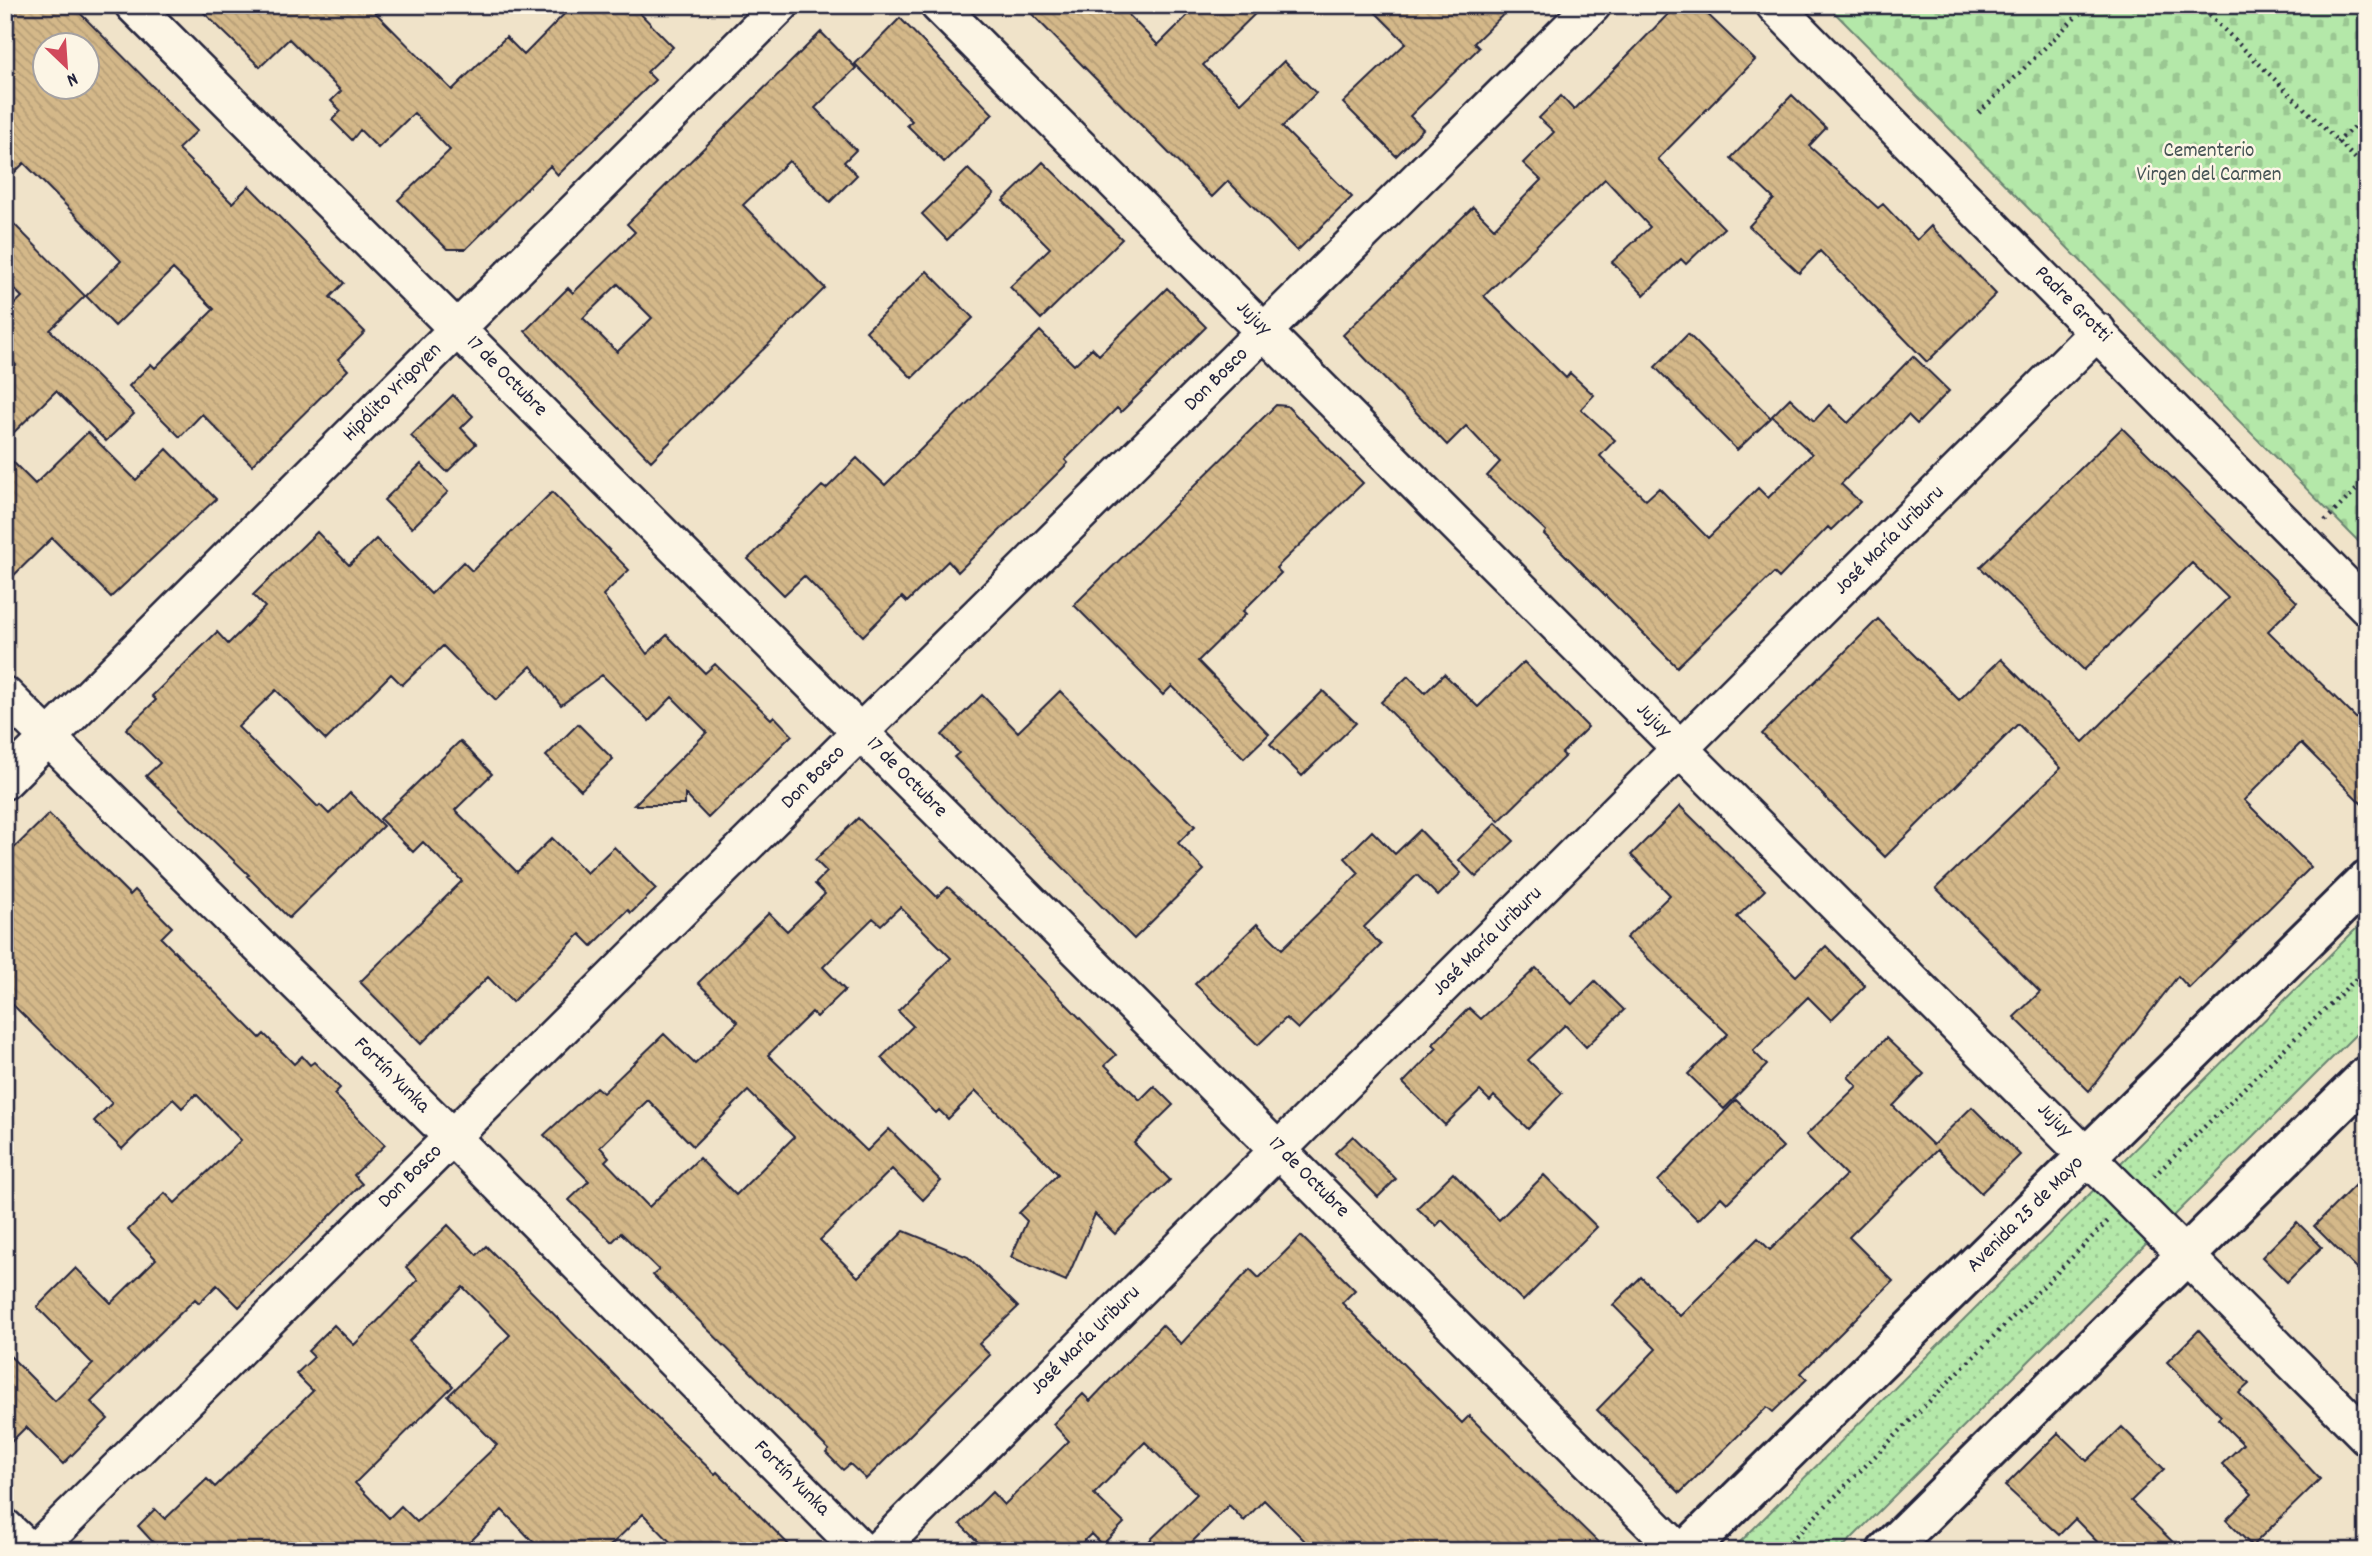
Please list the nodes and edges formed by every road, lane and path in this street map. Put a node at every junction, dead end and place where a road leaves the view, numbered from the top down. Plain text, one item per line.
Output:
1 (133, 5) edge
2 (781, 5) edge
3 (938, 5) edge
4 (1593, 5) edge
5 (1774, 5) edge
6 (2088, 5) edge
7 (2199, 5) edge
8 (1979, 113) dead end
9 (2367, 113) edge
10 (2337, 143) junction
11 (2367, 170) edge
12 (457, 328) junction
13 (2098, 331) junction
14 (1266, 332) junction
15 (2367, 479) edge
16 (2304, 542) junction
17 (2367, 607) edge
18 (5, 695) edge
19 (860, 732) junction
20 (49, 738) junction
21 (1682, 750) junction
22 (5, 781) edge
23 (2367, 880) edge
24 (2367, 968) edge
25 (2367, 1076) edge
26 (451, 1136) junction
27 (1279, 1149) junction
28 (2088, 1155) junction
29 (2131, 1199) junction
30 (2186, 1255) junction
31 (2367, 1437) edge
32 (5, 1527) edge
33 (32, 1551) edge
34 (862, 1551) edge
35 (877, 1551) edge
36 (1679, 1551) edge
37 (1686, 1551) edge
38 (1781, 1551) edge
39 (1887, 1551) edge

1 - 12 street, 17 de Octubre
2 - 12 street, Hipólito Yrigoyen
3 - 14 street, Jujuy
4 - 14 street, Don Bosco
5 - 13 street, Padre Grotti
6 - 8 path
7 - 10 path
9 - 10 path
10 - 11 path
12 - 19 street, 17 de Octubre
12 - 20 street, Hipólito Yrigoyen
13 - 16 street, Padre Grotti
13 - 21 street, José María Uriburu
14 - 19 street, Don Bosco
14 - 21 street, Jujuy
15 - 16 path
16 - 17 street, Padre Grotti
18 - 20 street, Fortín Yunka
19 - 26 street, Don Bosco
19 - 27 street, 17 de Octubre
20 - 22 street, Hipólito Yrigoyen
20 - 26 street, Fortín Yunka
21 - 27 street, José María Uriburu
21 - 28 street, Jujuy
23 - 28 main road, Avenida 25 de Mayo
24 - 29 path
25 - 30 main road
26 - 33 street, Don Bosco
26 - 34 street, Fortín Yunka
27 - 35 street, José María Uriburu
27 - 36 street, 17 de Octubre
28 - 29 street, Jujuy
28 - 37 main road, Avenida 25 de Mayo
29 - 30 street, Jujuy
29 - 38 path
30 - 31 street, Jujuy
30 - 39 main road
32 - 33 street

